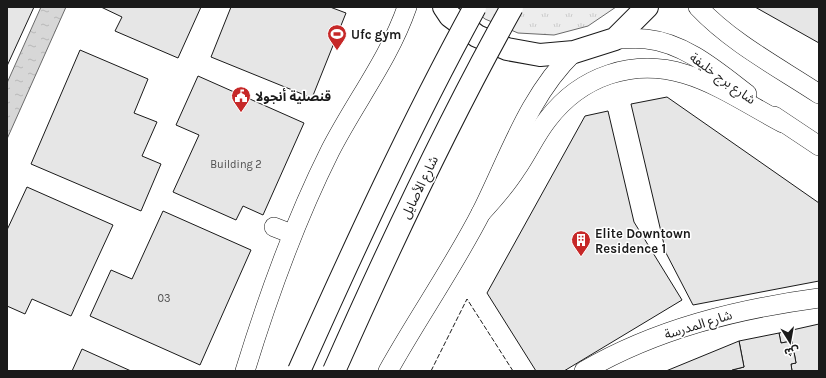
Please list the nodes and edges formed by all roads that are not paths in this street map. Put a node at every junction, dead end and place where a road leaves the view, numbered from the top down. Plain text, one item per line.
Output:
1 (407, 7) edge
2 (444, 7) edge
3 (474, 7) edge
4 (512, 7) edge
5 (647, 7) edge
6 (698, 7) edge
7 (615, 39) junction
8 (574, 52) junction
9 (819, 94) edge
10 (783, 123) junction
11 (819, 146) edge
12 (481, 213) junction
13 (274, 226) dead end
14 (292, 234) junction
15 (819, 298) edge
16 (245, 371) edge
17 (299, 371) edge
18 (334, 371) edge
19 (388, 371) edge
20 (584, 371) edge

1 - 14 street
2 - 8 main road
3 - 17 main road, bridge
4 - 18 main road, شارع الأصايل, bridge
5 - 7 main road
6 - 9 street
7 - 8 main road
7 - 10 street, شارع برج خليفة
8 - 12 street
10 - 11 street, شارع برج خليفة
10 - 12 street
12 - 19 street
13 - 14 street
14 - 16 street
15 - 20 street, شارع المدرسة

